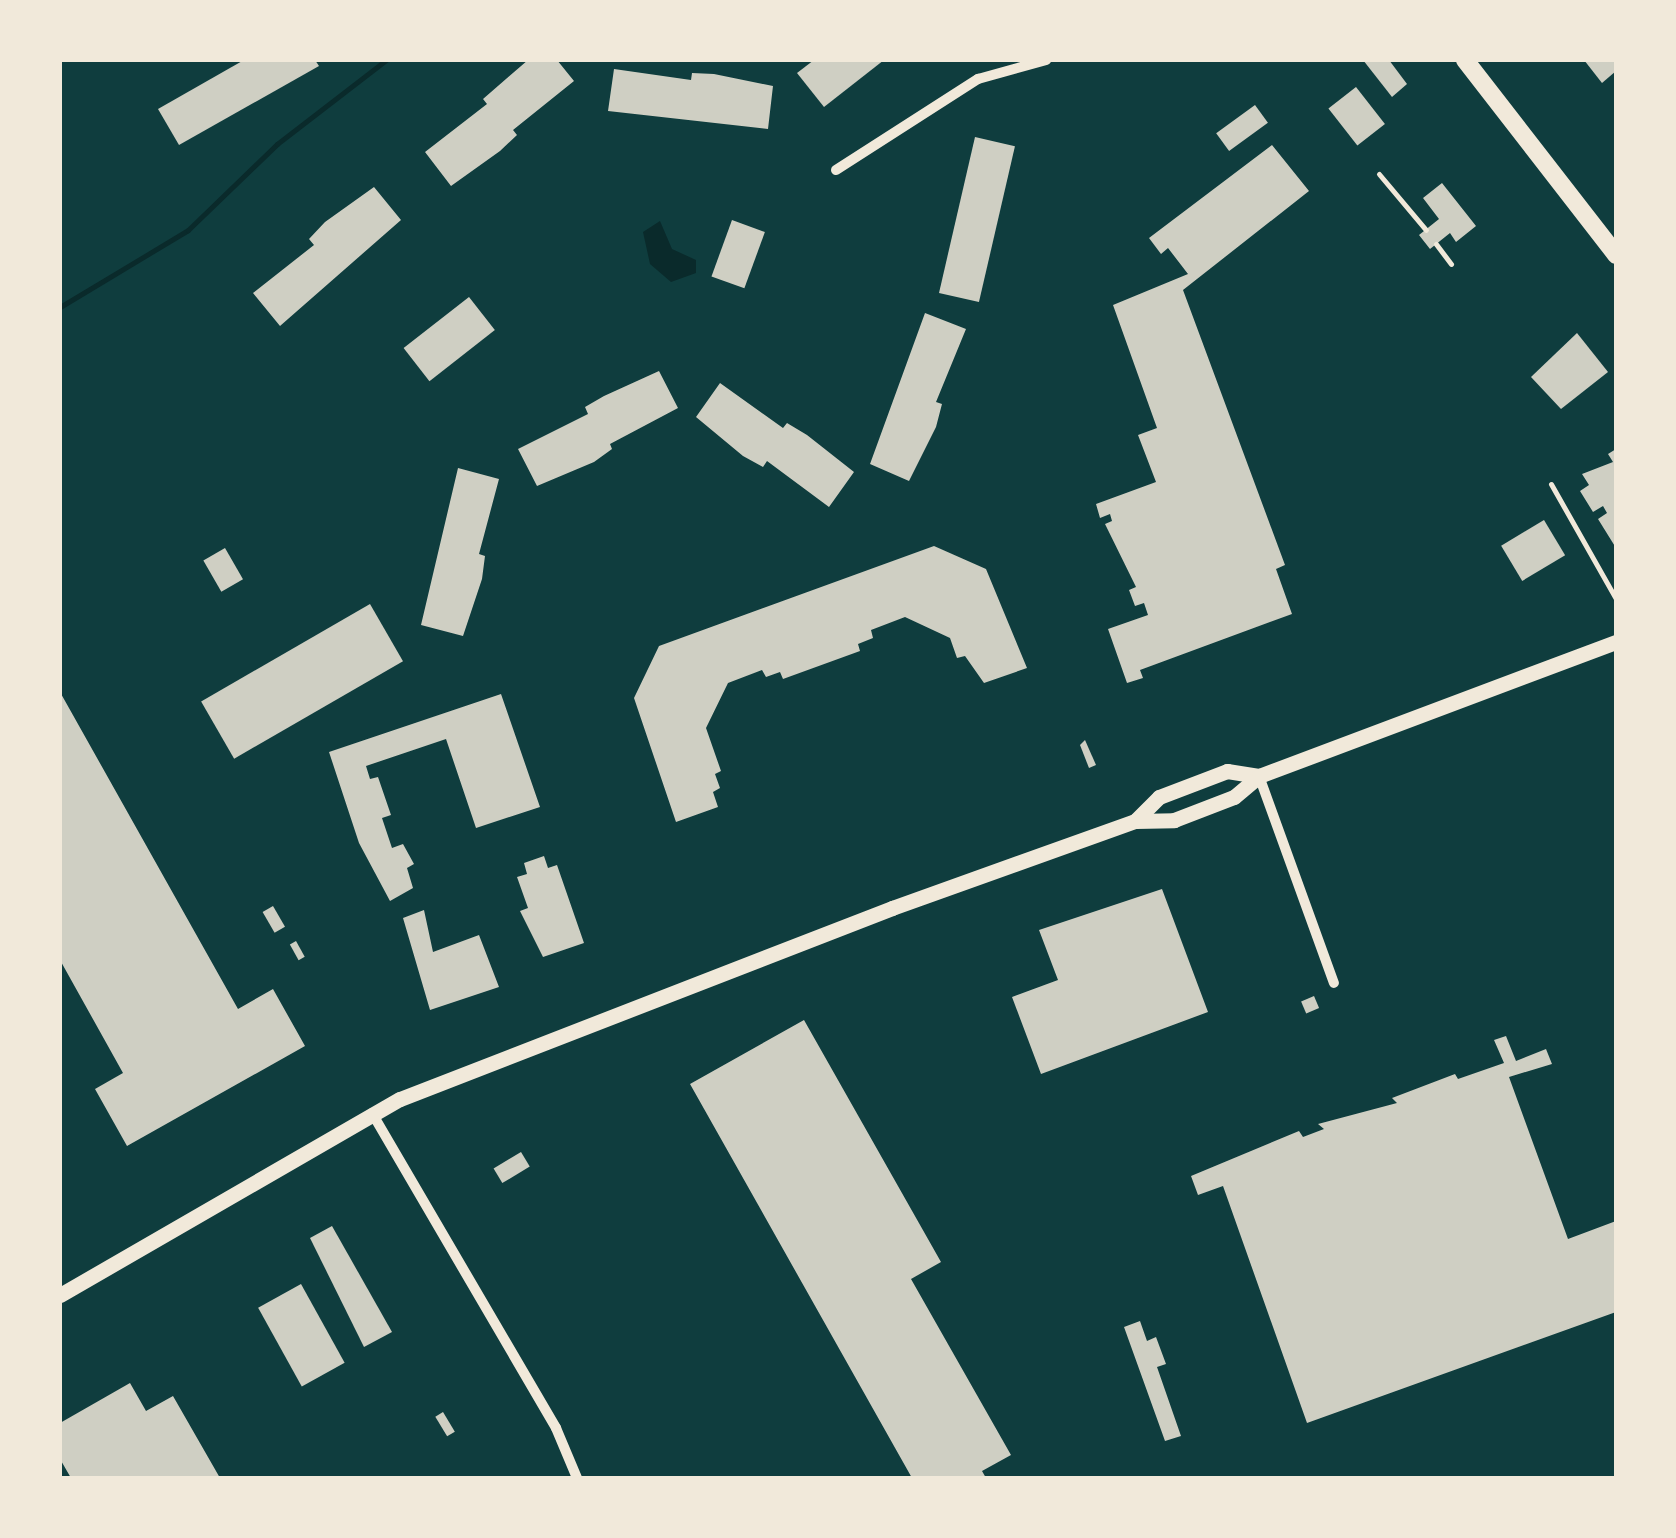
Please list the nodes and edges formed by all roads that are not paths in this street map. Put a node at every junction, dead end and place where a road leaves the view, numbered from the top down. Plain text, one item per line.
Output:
1 (1046, 60) edge
2 (1465, 60) edge
3 (836, 170) dead end
4 (1379, 174) dead end
5 (1426, 230) dead end
6 (1436, 244) dead end
7 (1616, 255) edge
8 (1452, 264) dead end
9 (1551, 484) dead end
10 (1616, 599) edge
11 (1616, 642) edge
12 (1259, 776) junction
13 (1135, 820) junction
14 (1334, 983) dead end
15 (372, 1113) junction
16 (60, 1295) edge
17 (577, 1478) edge

1 - 3 street
2 - 7 main road
4 - 5 lane
6 - 8 lane
9 - 10 lane
11 - 12 main road
12 - 13 main road
12 - 13 main road
12 - 14 street
13 - 15 main road
15 - 16 main road
15 - 17 street

